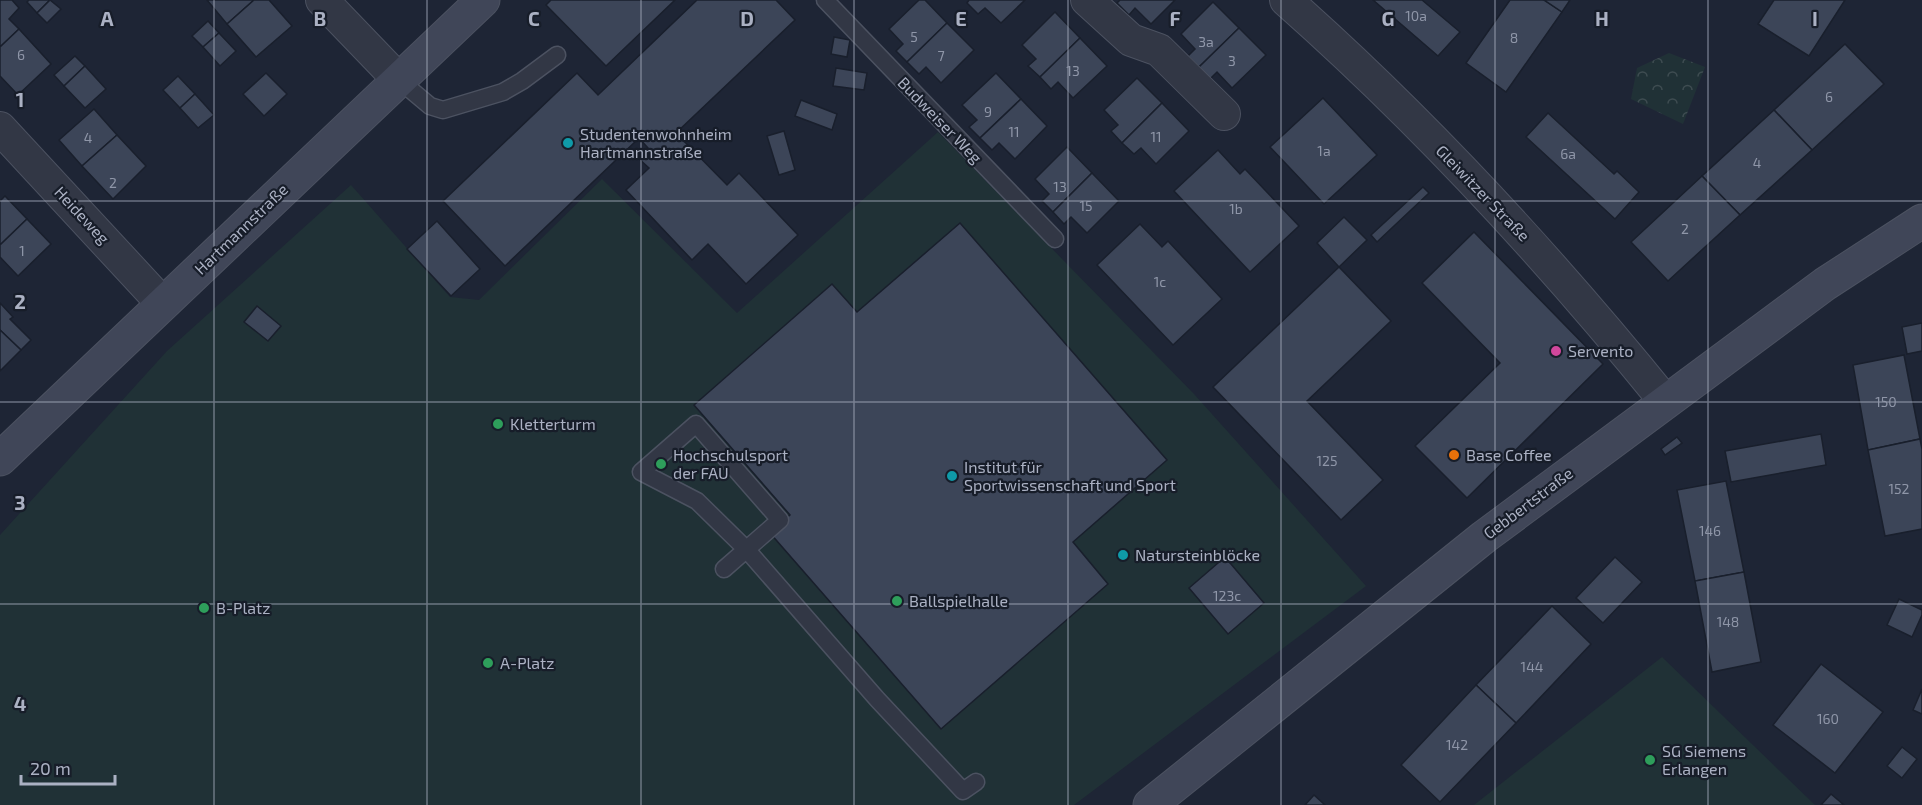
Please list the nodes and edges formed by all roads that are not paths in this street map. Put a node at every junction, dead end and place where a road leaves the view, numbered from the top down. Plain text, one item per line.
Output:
1 (322, 0) edge
2 (483, 0) edge
3 (825, 0) edge
4 (1087, 0) edge
5 (1286, 0) edge
6 (557, 55) dead end
7 (399, 80) junction
8 (1224, 114) dead end
9 (0, 128) edge
10 (1922, 221) edge
11 (1055, 239) dead end
12 (163, 304) junction
13 (1665, 401) junction
14 (0, 459) edge
15 (747, 549) junction
16 (724, 569) dead end
17 (976, 782) dead end
18 (1150, 805) edge

1 - 7 street
2 - 7 street, Hartmannstraße
3 - 11 lane, Budweiser Weg
4 - 8 street
5 - 13 street, Gleiwitzer Straße
6 - 7 lane
7 - 12 street, Hartmannstraße
9 - 12 street, Heideweg
10 - 13 street, Gebbertstraße
12 - 14 street, Hartmannstraße
13 - 18 street, Gebbertstraße
15 - 15 lane
15 - 16 lane
15 - 17 lane

